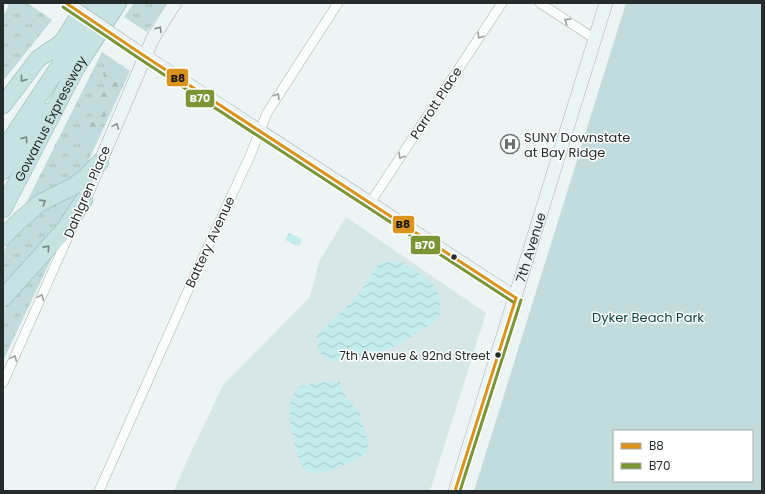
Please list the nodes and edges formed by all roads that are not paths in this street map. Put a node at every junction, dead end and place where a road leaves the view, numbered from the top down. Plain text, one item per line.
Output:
1 (66, 3) edge
2 (87, 3) edge
3 (101, 3) edge
4 (118, 3) edge
5 (175, 3) edge
6 (338, 3) edge
7 (502, 3) edge
8 (540, 3) edge
9 (606, 3) edge
10 (595, 39) junction
11 (62, 43) junction
12 (88, 49) junction
13 (146, 57) junction
14 (3, 105) edge
15 (260, 131) junction
16 (3, 132) edge
17 (3, 151) edge
18 (100, 162) junction
19 (3, 172) edge
20 (84, 200) junction
21 (370, 203) junction
22 (3, 209) edge
23 (3, 237) edge
24 (3, 298) edge
25 (516, 298) junction
26 (3, 383) edge
27 (100, 491) edge
28 (456, 491) edge

1 - 13 main road, bridge
2 - 11 highway, Gowanus Expressway
3 - 17 highway
4 - 12 highway, Gowanus Expressway
13 -> 5 main road, Dahlgren Place
15 -> 6 street, Battery Avenue
7 -> 21 street, Parrott Place
10 -> 8 street
9 - 10 main road, 7th Avenue
10 - 25 main road, 7th Avenue
11 -> 14 highway, Gowanus Expressway
11 - 16 highway, Gowanus Expressway
19 -> 12 highway, Gowanus Expressway
12 - 22 highway, Gowanus Expressway
13 - 15 main road
18 -> 13 main road, Dahlgren Place
15 - 21 main road
15 - 27 street, Battery Avenue
18 - 20 main road, Dahlgren Place
23 -> 18 highway
24 -> 20 highway
26 -> 20 street, Dahlgren Place
21 - 25 main road
25 - 28 main road, 7th Avenue

